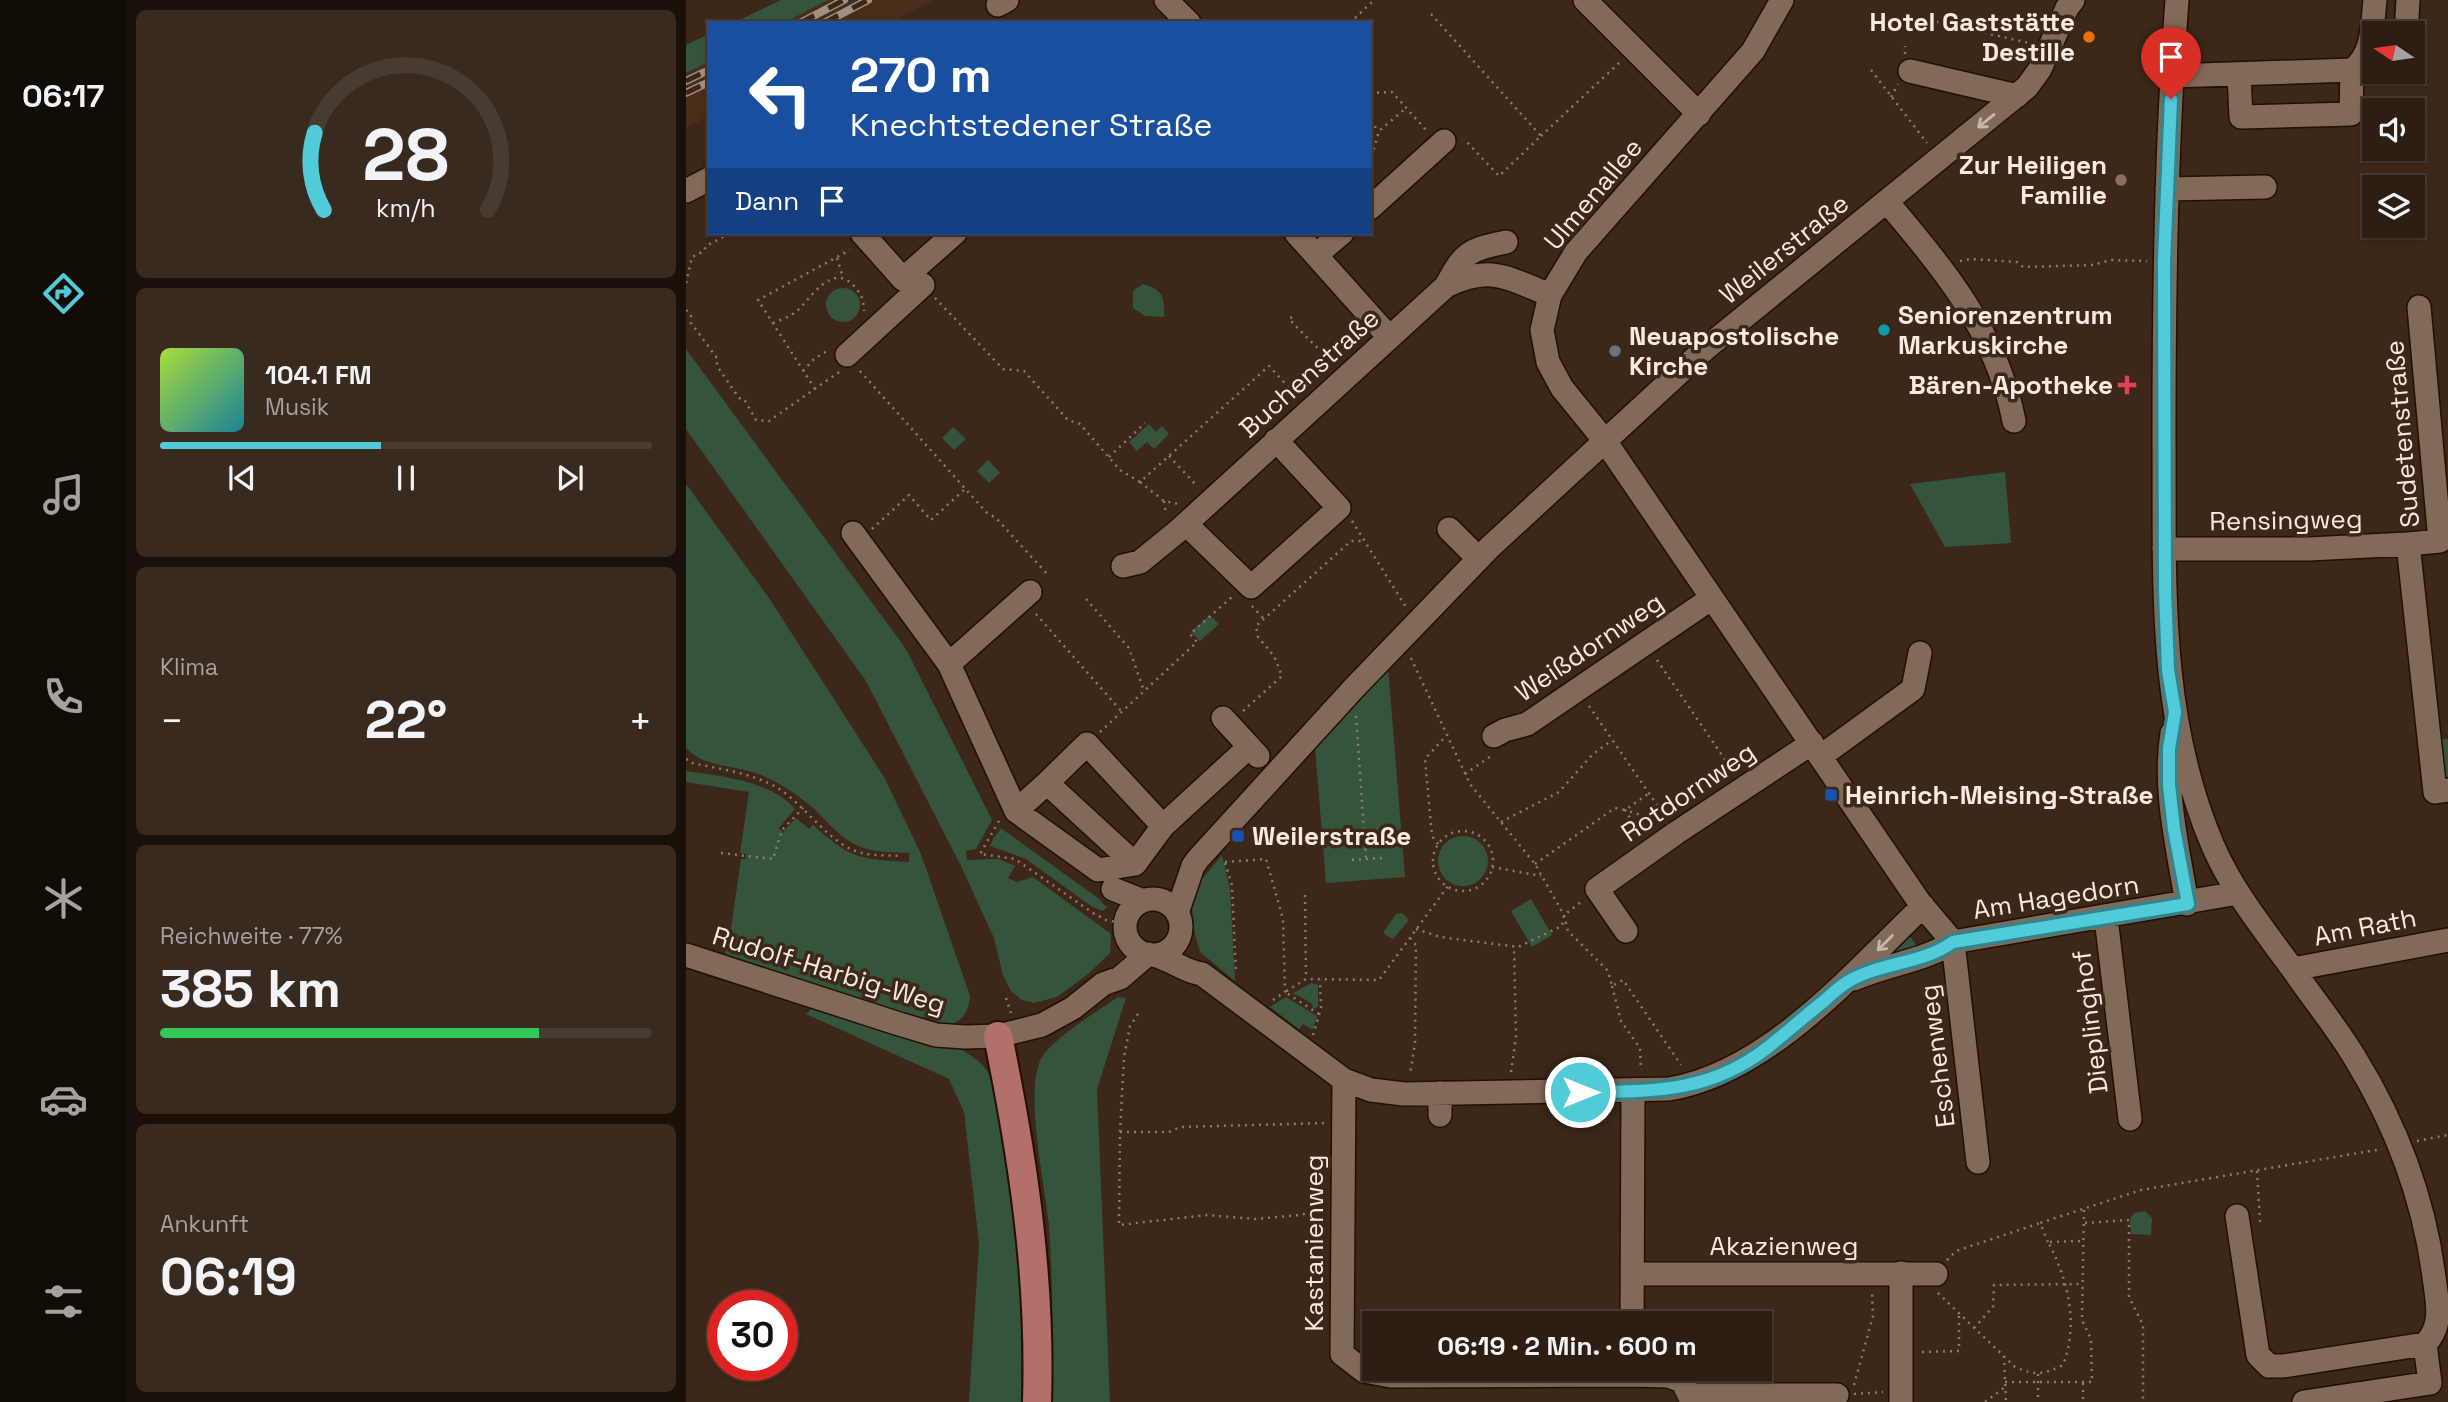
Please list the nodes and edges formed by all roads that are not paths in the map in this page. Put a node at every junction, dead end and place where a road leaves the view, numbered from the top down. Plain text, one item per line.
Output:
1 (1166, 0) edge
2 (1585, 0) edge
3 (1782, 0) edge
4 (2177, 0) edge
5 (2375, 0) edge
6 (2068, 3) edge
7 (1187, 21) edge
8 (2352, 70) junction
9 (2239, 74) junction
10 (2171, 76) junction
11 (1903, 80) road end
12 (2017, 96) junction
13 (1699, 114) junction
14 (1443, 143) road end
15 (707, 180) edge
16 (2265, 187) dead end
17 (2167, 189) junction
18 (686, 191) edge
19 (1890, 199) junction
20 (1372, 206) edge
21 (953, 235) edge
22 (1298, 235) edge
23 (1340, 235) edge
24 (865, 236) edge
25 (1506, 242) dead end
26 (1316, 255) junction
27 (923, 285) road end
28 (1446, 286) junction
29 (1550, 295) junction
30 (2419, 307) dead end
31 (1389, 337) junction
32 (850, 359) road end
33 (2014, 421) dead end
34 (1276, 440) junction
35 (1605, 441) junction
36 (1186, 524) junction
37 (1449, 528) dead end
38 (856, 537) road end
39 (2408, 544) junction
40 (2164, 549) junction
41 (1478, 558) junction
42 (1124, 566) dead end
43 (1026, 595) road end
44 (1712, 598) junction
45 (1920, 653) dead end
46 (949, 664) junction
47 (2175, 712) junction
48 (1226, 721) road end
49 (2438, 734) edge
50 (1494, 736) road end
51 (1816, 749) junction
52 (1047, 783) junction
53 (2448, 790) edge
54 (1015, 809) junction
55 (1163, 825) junction
56 (1135, 864) junction
57 (1193, 866) junction
58 (2238, 894) junction
59 (1149, 900) junction
60 (2188, 904) junction
61 (1923, 906) junction
62 (2106, 918) junction
63 (1178, 924) junction
64 (1126, 928) junction
65 (1626, 931) dead end
66 (2448, 940) edge
67 (1953, 942) junction
68 (1151, 954) junction
69 (686, 955) edge
70 (2293, 970) junction
71 (1202, 974) junction
72 (1848, 981) junction
73 (1103, 984) junction
74 (998, 1036) junction
75 (1344, 1080) junction
76 (1637, 1091) junction
77 (2130, 1119) dead end
78 (1978, 1162) dead end
79 (2237, 1216) dead end
80 (1632, 1274) junction
81 (1632, 1311) edge
82 (2443, 1322) edge
83 (2425, 1343) junction
84 (1362, 1369) edge
85 (1682, 1381) edge
86 (1837, 1395) dead end
87 (1901, 1396) edge
88 (1690, 1398) edge
89 (1037, 1402) edge
90 (2304, 1402) edge

1 - 7 street
2 - 13 street
3 - 13 street, Ulmenallee
4 - 10 street
5 - 8 street
6 - 12 street, Weilerstraße
8 - 9 street
8 - 9 street
9 - 10 street
10 - 17 street
11 - 12 street
12 -> 19 street, Weilerstraße
13 - 29 street, Ulmenallee
14 - 20 street
15 - 18 street
16 - 17 street
17 - 40 street
19 - 33 street
19 - 35 street, Weilerstraße
21 - 24 street
22 - 26 street
23 - 26 street
25 - 28 street
26 - 31 street
27 - 32 street
28 - 29 street, Buchenstraße
28 - 31 street, Buchenstraße
29 - 35 street, Ulmenallee
30 - 39 street, Sudetenstraße
31 - 34 street, Buchenstraße
34 - 36 street, Buchenstraße
34 - 36 street
35 - 41 street, Weilerstraße
35 - 44 street
36 - 42 street, Buchenstraße
37 - 41 street
38 - 46 street
39 - 40 street, Rensingweg
39 - 49 street, Sudetenstraße
40 - 47 street
41 - 57 street, Weilerstraße
43 - 46 street
44 - 50 street, Weißdornweg
44 - 51 street
45 - 51 street, Rotdornweg
46 - 54 street
47 - 58 street
47 - 60 street
48 - 55 street
49 - 53 street, Sudetenstraße
51 - 61 street
51 - 65 street, Rotdornweg
52 - 54 street
52 - 55 street
52 - 56 street
54 - 56 street
55 - 56 street
57 - 59 street, Weilerstraße
57 - 63 street, Weilerstraße
58 - 60 street, Am Hagedorn
58 - 70 street
59 - 63 street
59 - 64 street
59 - 64 street
60 - 62 street, Am Hagedorn
61 - 67 street
61 -> 72 street, Am Hagedorn
62 - 67 street, Am Hagedorn
62 - 77 street, Dieplinghof
63 - 68 street
63 - 71 street, Am Hagedorn
64 - 68 street
64 - 73 street
66 - 70 street, Am Rath
67 - 72 street, Am Hagedorn
67 - 78 street, Eschenweg
68 - 71 street, Am Hagedorn
68 - 73 street
69 - 74 street, Rudolf-Harbig-Weg
70 - 82 street
71 - 75 street, Am Hagedorn
72 - 76 street, Am Hagedorn
73 - 74 street
74 - 89 main road
75 - 76 street, Am Hagedorn
75 - 84 street, Kastanienweg
76 - 80 street
79 - 83 street
80 - 81 street
80 - 87 street, Akazienweg
82 - 83 street
83 - 90 street
85 - 88 street
86 - 88 street

